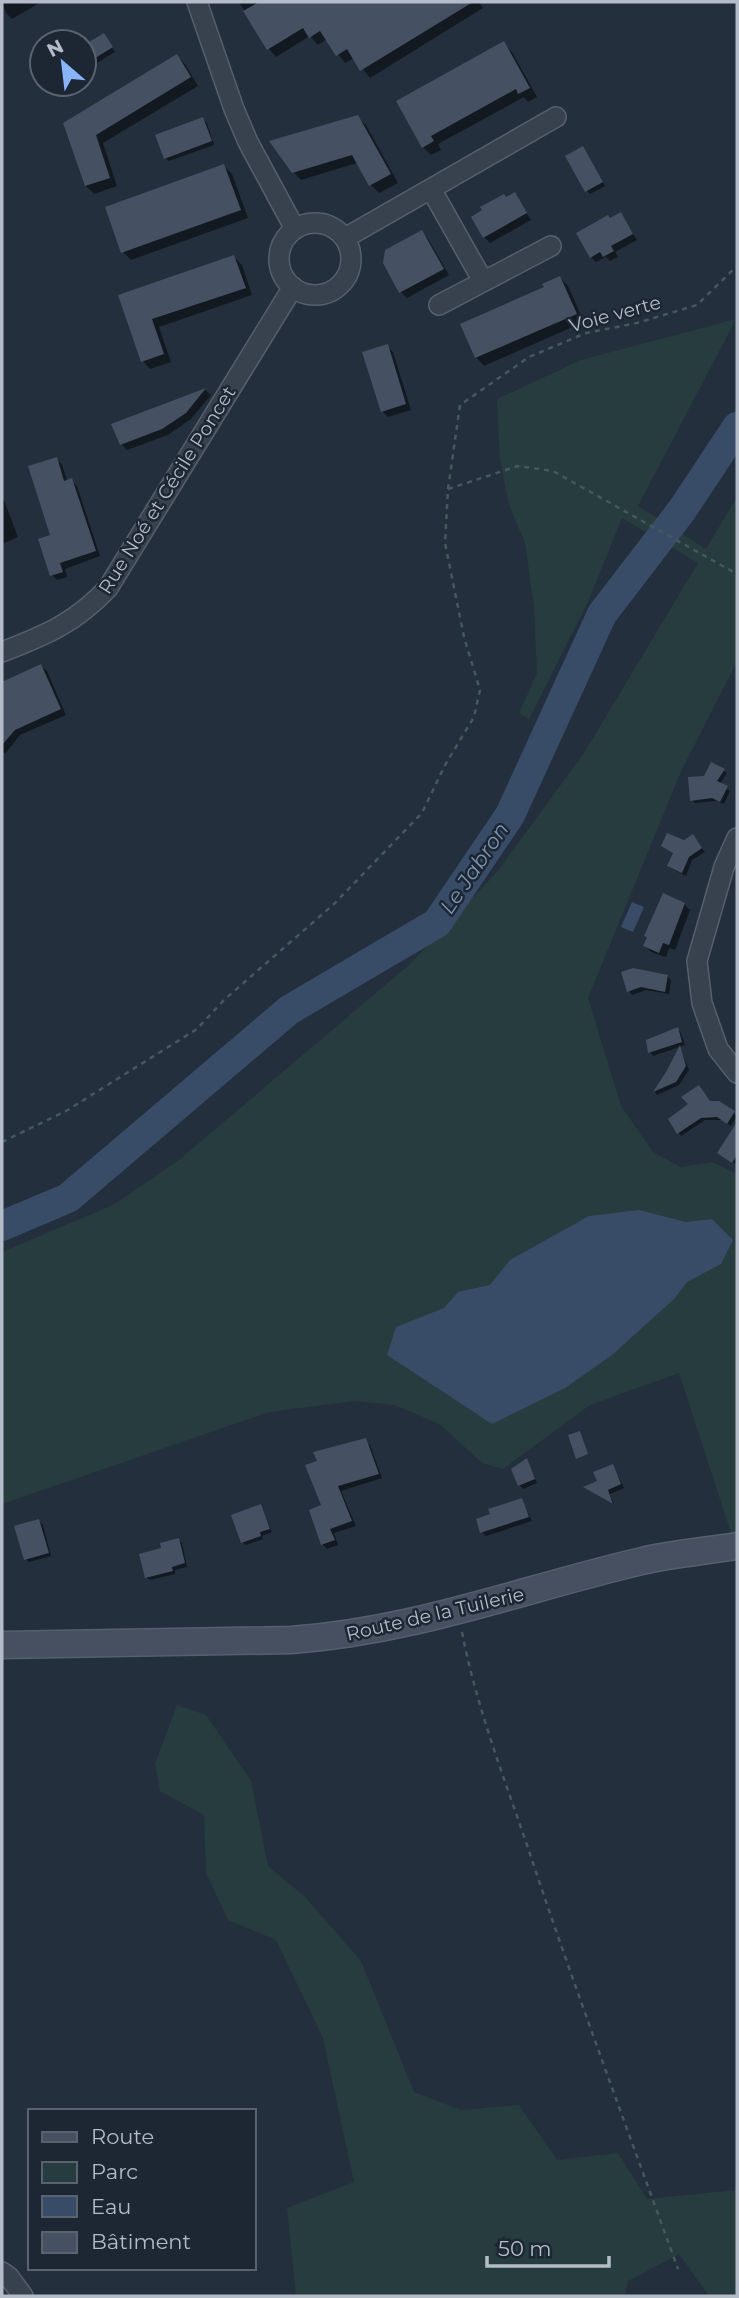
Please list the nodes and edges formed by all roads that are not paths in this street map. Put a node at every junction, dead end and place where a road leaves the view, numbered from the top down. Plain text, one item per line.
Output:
1 (197, 2) edge
2 (556, 117) dead end
3 (430, 189) junction
4 (295, 229) junction
5 (345, 238) junction
6 (551, 246) dead end
7 (483, 281) junction
8 (293, 287) junction
9 (439, 304) dead end
10 (2, 652) edge
11 (737, 838) edge
12 (737, 1073) edge
13 (737, 1546) edge
14 (2, 1645) edge
15 (2, 2272) edge
16 (23, 2296) edge

1 - 4 street
2 - 3 street
3 - 5 street
3 - 7 street
4 - 5 street
4 - 8 street
5 - 8 street
6 - 7 street
7 - 9 street
8 - 10 street, Rue Noé et Cécile Poncet
11 - 12 street
13 - 14 main road, Route de la Tuilerie
15 - 16 street

